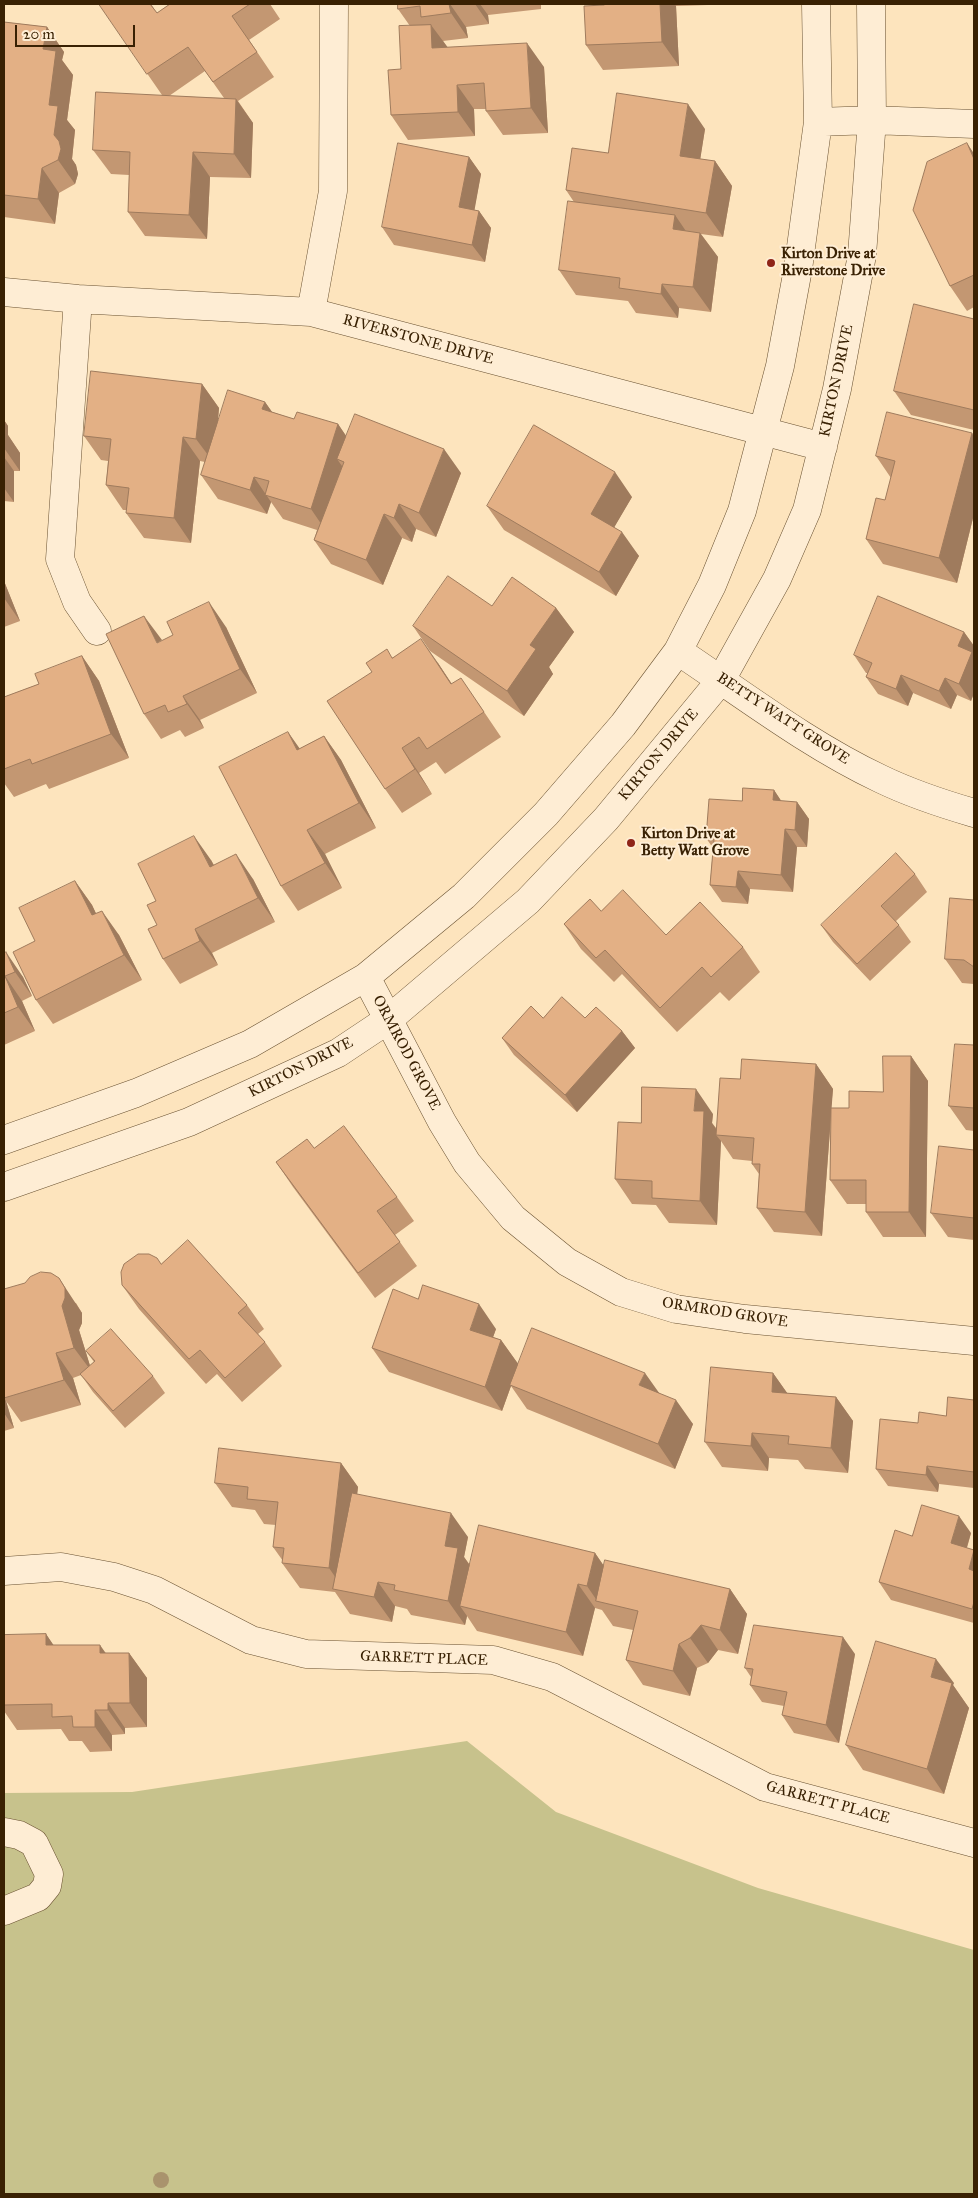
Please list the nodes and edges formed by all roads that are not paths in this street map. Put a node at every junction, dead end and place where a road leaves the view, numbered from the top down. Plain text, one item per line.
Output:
1 (334, 4) edge
2 (816, 4) edge
3 (871, 4) edge
4 (872, 120) junction
5 (818, 122) junction
6 (974, 124) edge
7 (4, 292) edge
8 (78, 299) junction
9 (311, 312) junction
10 (763, 431) junction
11 (823, 447) junction
12 (97, 631) dead end
13 (678, 651) junction
14 (721, 680) junction
15 (974, 812) edge
16 (366, 977) junction
17 (389, 1019) junction
18 (4, 1140) edge
19 (4, 1188) edge
20 (974, 1341) edge
21 (4, 1571) edge
22 (4, 1832) edge
23 (974, 1842) edge
24 (4, 1911) edge

1 - 9 street
2 - 5 street
3 - 4 street, KIRTON DRIVE
4 - 5 street
4 - 6 street
4 - 11 street, KIRTON DRIVE
5 - 10 street
7 - 8 street, RIVERSTONE DRIVE
8 - 9 street, RIVERSTONE DRIVE
8 - 12 street
9 - 10 street, RIVERSTONE DRIVE
10 - 11 street, RIVERSTONE DRIVE
10 - 13 street
11 - 14 street, KIRTON DRIVE
13 - 14 street, BETTY WATT GROVE
13 - 16 street
14 - 15 street, BETTY WATT GROVE
14 - 17 street, KIRTON DRIVE
16 - 17 street, ORMROD GROVE
16 - 18 street
17 - 19 street, KIRTON DRIVE
17 - 20 street, ORMROD GROVE
21 - 23 street, GARRETT PLACE
22 - 24 street

